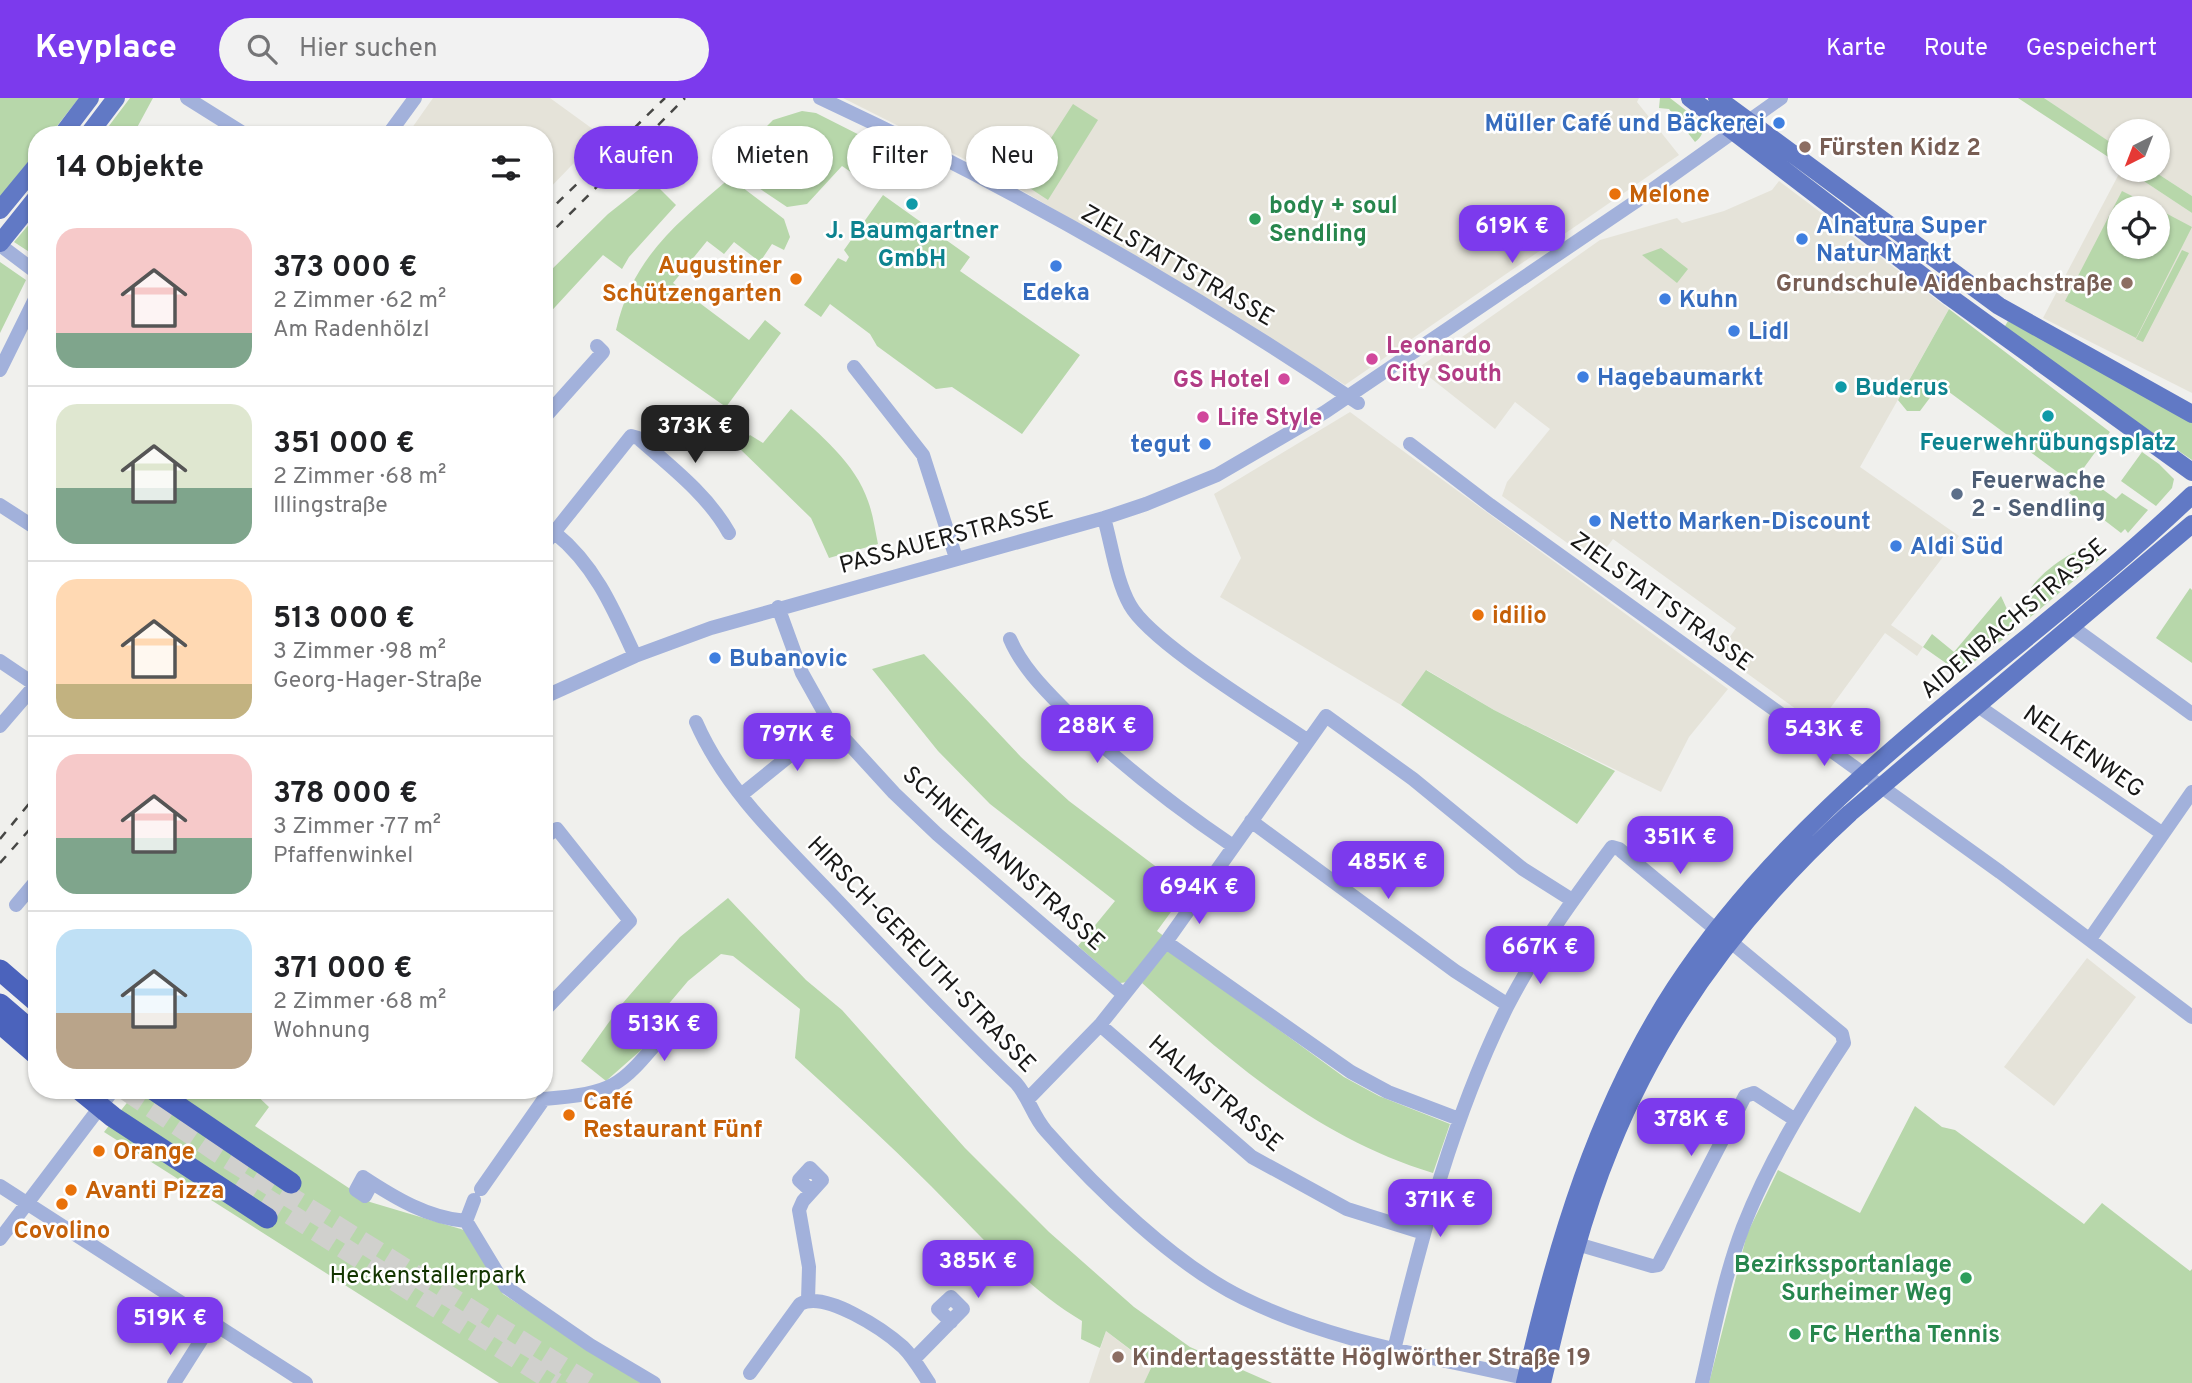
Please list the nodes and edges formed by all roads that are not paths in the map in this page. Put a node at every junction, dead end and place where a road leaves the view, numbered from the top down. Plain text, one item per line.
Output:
1 (90, 98) edge
2 (116, 98) edge
3 (187, 98) edge
4 (415, 98) edge
5 (820, 98) edge
6 (1690, 98) edge
7 (1717, 98) edge
8 (1781, 98) edge
9 (69, 126) edge
10 (95, 126) edge
11 (232, 126) edge
12 (395, 126) edge
13 (1740, 126) junction
14 (28, 176) edge
15 (28, 208) edge
16 (0, 210) edge
17 (0, 244) edge
18 (28, 266) edge
19 (28, 313) edge
20 (597, 346) dead end
21 (854, 367) dead end
22 (0, 370) edge
23 (1353, 400) junction
24 (553, 408) edge
25 (2192, 414) edge
26 (1410, 444) dead end
27 (2192, 472) edge
28 (2192, 495) edge
29 (0, 505) edge
30 (1104, 518) junction
31 (28, 523) edge
32 (2192, 524) edge
33 (555, 533) joint
34 (729, 533) dead end
35 (2123, 557) junction
36 (956, 558) junction
37 (2137, 572) junction
38 (778, 607) junction
39 (2072, 627) junction
40 (2030, 637) junction
41 (1010, 639) dead end
42 (2043, 652) junction
43 (635, 656) junction
44 (0, 661) edge
45 (28, 679) edge
46 (28, 693) edge
47 (553, 693) edge
48 (1978, 706) junction
49 (2192, 714) edge
50 (696, 722) dead end
51 (830, 723) junction
52 (0, 726) edge
53 (1308, 741) junction
54 (1865, 776) junction
55 (1885, 790) junction
56 (2192, 792) edge
57 (741, 795) junction
58 (1251, 821) junction
59 (553, 831) edge
60 (2163, 834) junction
61 (1233, 846) junction
62 (28, 891) edge
63 (1572, 900) junction
64 (16, 905) dead end
65 (1724, 935) junction
66 (2090, 939) junction
67 (1166, 942) junction
68 (0, 970) edge
69 (0, 988) edge
70 (28, 994) edge
71 (1124, 995) junction
72 (553, 1002) edge
73 (0, 1004) edge
74 (1508, 1005) junction
75 (28, 1011) edge
76 (2192, 1017) edge
77 (0, 1023) edge
78 (1100, 1026) junction
79 (28, 1027) edge
80 (656, 1044) dead end
81 (28, 1047) edge
82 (553, 1094) edge
83 (1029, 1098) junction
84 (106, 1099) edge
85 (167, 1099) edge
86 (539, 1099) edge
87 (1459, 1119) junction
88 (1794, 1119) junction
89 (291, 1183) dead end
90 (372, 1183) dead end
91 (0, 1186) edge
92 (811, 1191) dead end
93 (26, 1202) junction
94 (267, 1218) dead end
95 (466, 1221) junction
96 (1424, 1233) junction
97 (0, 1238) edge
98 (1577, 1244) junction
99 (808, 1300) junction
100 (950, 1322) dead end
101 (212, 1323) junction
102 (1394, 1350) junction
103 (914, 1359) junction
104 (750, 1373) dead end
105 (1534, 1382) edge
106 (174, 1383) edge
107 (306, 1383) edge
108 (654, 1383) edge
109 (929, 1383) edge
110 (1702, 1383) edge

1 - 9 main road
2 - 10 main road
3 - 11 street
4 - 12 street
5 - 23 street, ZIELSTATTSTRASSE
6 - 13 main road
7 - 13 main road
8 - 13 street, PASSAUERSTRASSE
13 - 23 street, PASSAUERSTRASSE
13 - 25 main road
13 - 27 main road
14 - 16 main road
15 - 17 main road
17 - 18 street
19 - 22 street
20 - 24 street
21 - 36 street
23 - 30 street, PASSAUERSTRASSE
26 - 54 street, ZIELSTATTSTRASSE
28 - 35 main road, AIDENBACHSTRASSE
29 - 31 street
30 - 36 street, PASSAUERSTRASSE
30 - 53 street
32 - 37 main road, AIDENBACHSTRASSE
33 - 34 street
33 - 43 street
35 - 37 main road
35 - 40 main road, AIDENBACHSTRASSE
36 - 38 street, PASSAUERSTRASSE
37 - 39 main road, AIDENBACHSTRASSE
38 - 43 street, PASSAUERSTRASSE
38 - 51 street, SCHNEEMANNSTRASSE
39 - 42 main road, AIDENBACHSTRASSE
39 - 49 street
40 - 42 main road
40 - 54 main road, AIDENBACHSTRASSE
41 - 61 street
42 - 48 main road, AIDENBACHSTRASSE
43 - 47 street, PASSAUERSTRASSE
44 - 45 street
46 - 52 street
48 - 55 main road, AIDENBACHSTRASSE
48 - 60 street, NELKENWEG
50 - 57 street, HIRSCH-GEREUTH-STRASSE
51 - 57 street
51 - 71 street, SCHNEEMANNSTRASSE
53 - 58 street
53 - 63 street
54 - 55 street, ZIELSTATTSTRASSE
54 - 65 main road, AIDENBACHSTRASSE
55 - 65 main road, AIDENBACHSTRASSE
55 - 66 street, ZIELSTATTSTRASSE
56 - 60 street
57 - 83 street, HIRSCH-GEREUTH-STRASSE
58 - 61 street
58 - 74 street
59 - 72 street
60 - 66 street
61 - 67 street
62 - 64 street
63 - 65 street
63 - 74 street
65 - 88 street
65 - 98 main road
65 - 105 main road
66 - 76 street, ZIELSTATTSTRASSE
67 - 71 street
67 - 87 street
68 - 70 highway
69 - 75 highway
71 - 78 street
73 - 79 highway
74 - 87 street
77 - 81 highway
78 - 83 street
78 - 96 street, HALMSTRASSE
80 - 82 street
83 - 102 street, HIRSCH-GEREUTH-STRASSE
84 - 93 street
84 - 94 highway
85 - 89 highway
86 - 95 street
87 - 96 street
88 - 98 street
88 - 110 street
90 - 95 street
91 - 93 street
92 - 99 street
93 - 97 street
93 - 101 street
95 - 108 street
96 - 102 street
98 - 105 main road
99 - 103 street
99 - 104 street
100 - 103 street
101 - 106 street
101 - 107 street
102 - 105 street, HIRSCH-GEREUTH-STRASSE
103 - 109 street

